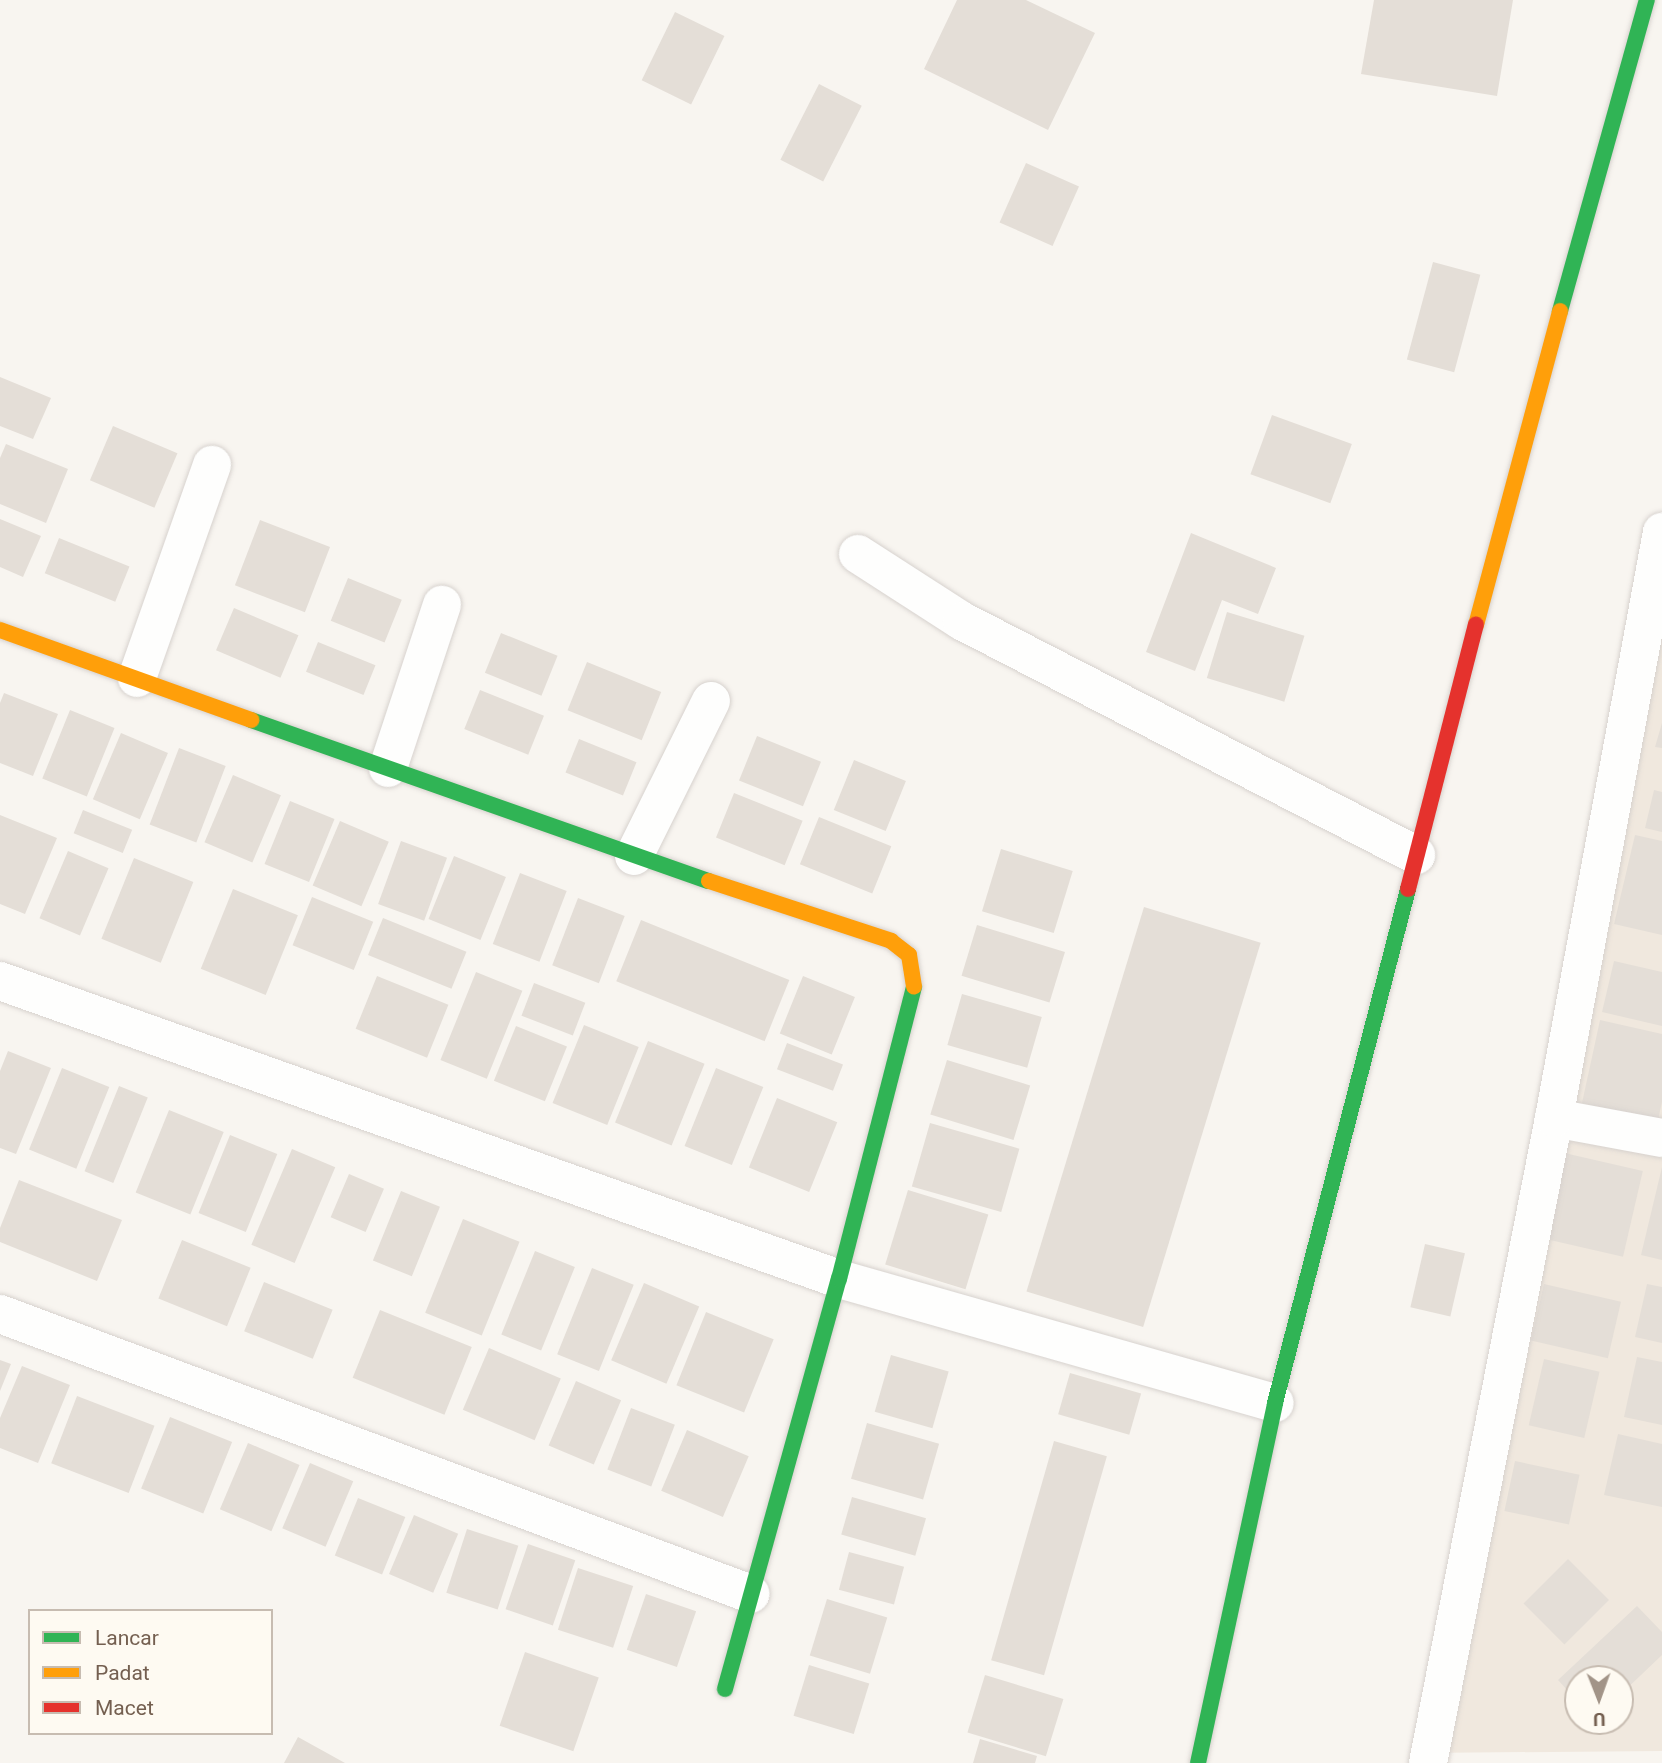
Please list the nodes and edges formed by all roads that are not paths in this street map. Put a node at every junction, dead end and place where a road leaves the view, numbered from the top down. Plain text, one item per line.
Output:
1 (1647, 0) edge
2 (212, 465) dead end
3 (1662, 532) edge
4 (858, 554) dead end
5 (442, 605) dead end
6 (0, 630) edge
7 (137, 678) junction
8 (711, 701) dead end
9 (388, 768) junction
10 (1416, 855) junction
11 (634, 856) junction
12 (0, 981) edge
13 (1554, 1118) junction
14 (1662, 1138) edge
15 (839, 1279) junction
16 (0, 1314) edge
17 (1275, 1403) junction
18 (751, 1594) junction
19 (725, 1689) dead end
20 (1198, 1763) edge
21 (1428, 1763) edge

1 - 10 street
2 - 7 street
3 - 13 street
4 - 10 street
5 - 9 street
6 - 7 street
7 - 9 street
8 - 11 street
9 - 11 street
10 - 17 street
11 - 15 street
12 - 15 street
13 - 14 street
13 - 21 street
15 - 17 street
15 - 18 street
16 - 18 street
17 - 20 street
18 - 19 street

